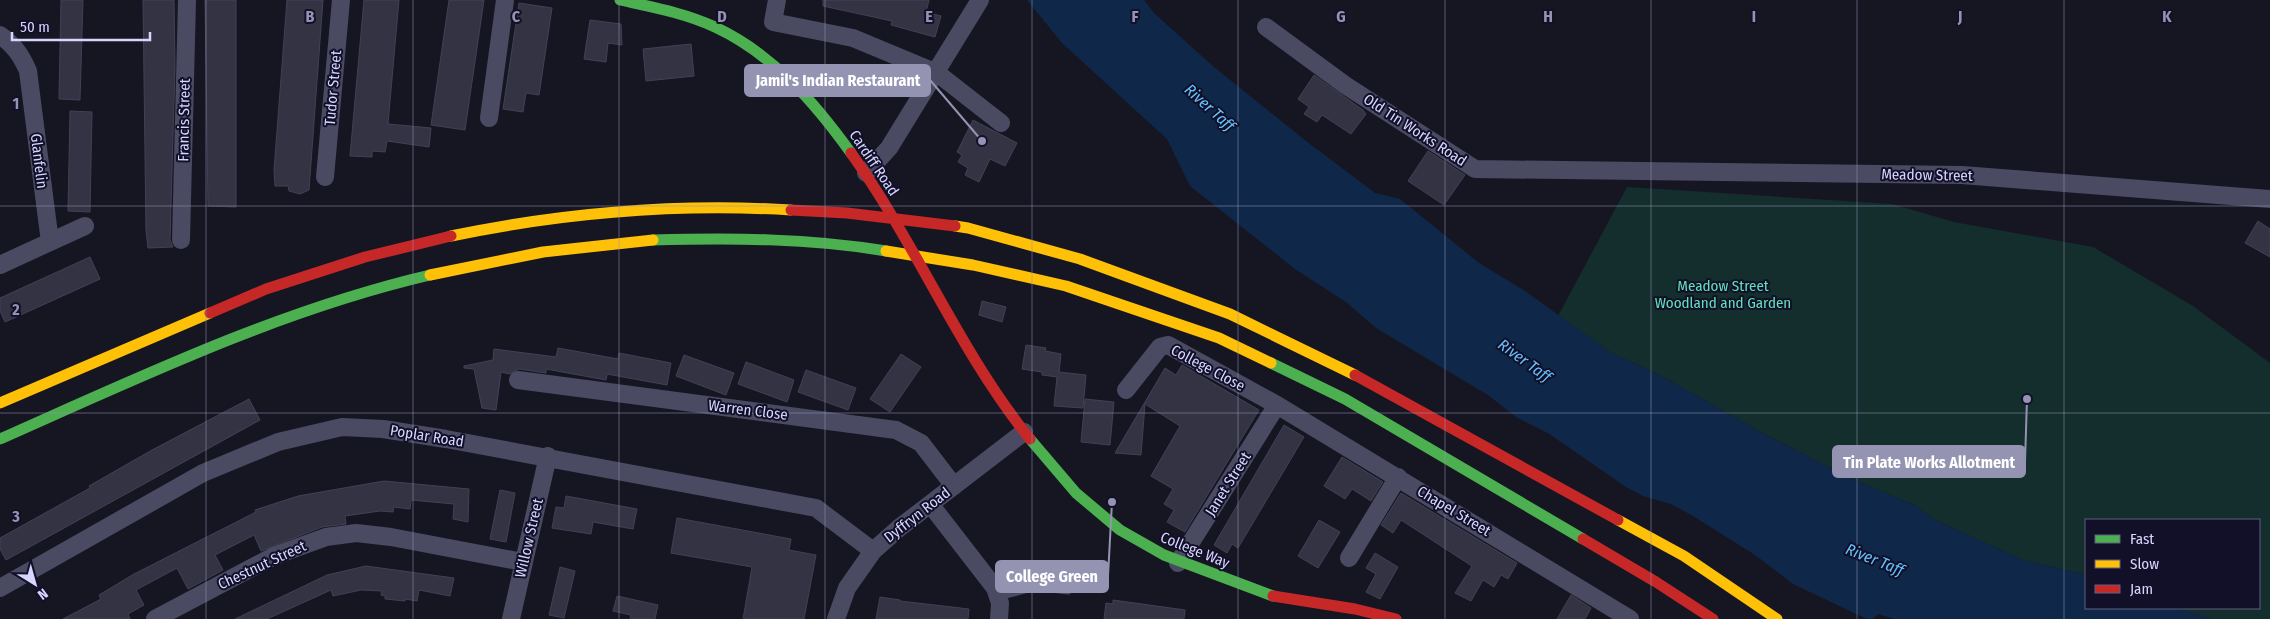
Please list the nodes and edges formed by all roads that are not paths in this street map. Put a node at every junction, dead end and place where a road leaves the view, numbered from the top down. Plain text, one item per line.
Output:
1 (186, 0) edge
2 (341, 0) edge
3 (505, 0) edge
4 (620, 0) edge
5 (776, 0) edge
6 (978, 3) edge
7 (1266, 27) dead end
8 (0, 35) edge
9 (937, 72) junction
10 (488, 118) dead end
11 (1001, 123) dead end
12 (1583, 170) joint
13 (866, 173) junction
14 (325, 177) dead end
15 (2270, 199) edge
16 (85, 226) dead end
17 (181, 240) dead end
18 (50, 242) junction
19 (0, 265) edge
20 (518, 380) dead end
21 (1126, 390) dead end
22 (0, 403) edge
23 (1277, 405) junction
24 (1024, 432) junction
25 (0, 439) edge
26 (548, 456) junction
27 (1398, 477) junction
28 (954, 486) junction
29 (930, 504) junction
30 (873, 551) junction
31 (1349, 558) dead end
32 (523, 562) junction
33 (1178, 563) junction
34 (0, 588) edge
35 (1068, 590) dead end
36 (998, 596) junction
37 (155, 619) edge
38 (511, 619) edge
39 (836, 619) edge
40 (999, 619) edge
41 (1396, 619) edge
42 (1630, 619) edge
43 (1713, 619) edge
44 (1777, 619) edge

1 - 17 street, Francis Street
2 - 14 street, Tudor Street
3 - 10 street
4 - 13 main road, Cardiff Road
5 - 9 street
6 - 9 street
7 - 12 street, Old Tin Works Road
8 - 18 street, Glanfelin
9 - 11 street
9 - 13 street
12 - 15 street, Meadow Street
13 - 24 main road, Cardiff Road
16 - 18 street
18 - 19 street
20 - 28 street, Warren Close
21 - 23 street, College Close
22 - 44 main road
23 - 27 street, Chapel Street
23 - 33 street, Janet Street
24 - 28 street, Dyffryn Road
24 - 33 main road, College Way
25 - 43 main road
26 - 30 street, Poplar Road
26 - 32 street, Willow Street
26 - 34 street, Poplar Road
27 - 31 street
27 - 42 street, Chapel Street
28 - 29 street, Dyffryn Road
29 - 30 street, Dyffryn Road
29 - 36 street
30 - 39 street, Dyffryn Road
32 - 37 street, Chestnut Street
32 - 38 street, Willow Street
33 - 41 main road, College Way
35 - 36 lane
36 - 40 street

